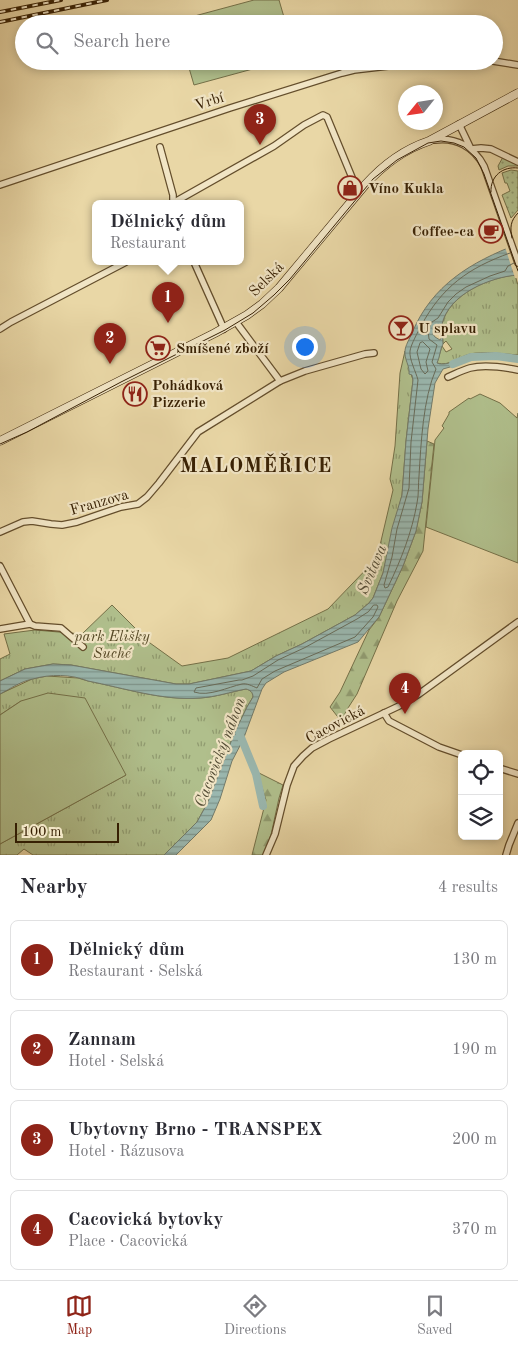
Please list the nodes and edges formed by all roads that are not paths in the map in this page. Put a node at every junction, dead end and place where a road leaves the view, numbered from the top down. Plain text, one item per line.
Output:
1 (503, 62) edge
2 (518, 64) edge
3 (356, 70) edge
4 (518, 94) edge
5 (459, 124) junction
6 (429, 141) junction
7 (160, 147) dead end
8 (471, 149) junction
9 (518, 162) edge
10 (0, 185) edge
11 (358, 192) junction
12 (173, 200) edge
13 (178, 200) edge
14 (518, 263) edge
15 (120, 265) edge
16 (195, 265) edge
17 (236, 322) junction
18 (0, 329) edge
19 (224, 329) junction
20 (374, 353) dead end
21 (518, 370) edge
22 (448, 377) dead end
23 (280, 381) junction
24 (0, 442) edge
25 (0, 532) edge
26 (0, 566) edge
27 (30, 624) junction
28 (517, 625) edge
29 (0, 629) edge
30 (83, 647) dead end
31 (384, 713) junction
32 (458, 754) edge
33 (503, 769) edge
34 (518, 774) edge
35 (518, 823) edge
36 (266, 855) edge
37 (506, 855) edge

1 - 2 street
3 - 10 street, Vrbí
4 - 5 main road, Selská
5 - 6 main road, Selská
5 - 8 street
6 - 8 street
6 - 11 main road, Selská
7 - 12 street
8 - 9 street
8 - 14 street
11 - 13 street
11 - 17 main road, Selská
15 - 18 street
16 - 19 street
17 - 19 main road, Selská
17 - 23 street
19 - 24 main road, Selská
20 - 23 street, Franzova
21 - 22 street
23 - 25 street, Franzova
26 - 27 street
27 - 29 street
27 - 30 street
28 - 31 street, Cacovická
31 - 32 street
31 - 36 street, Cacovická
33 - 34 street
35 - 37 street

